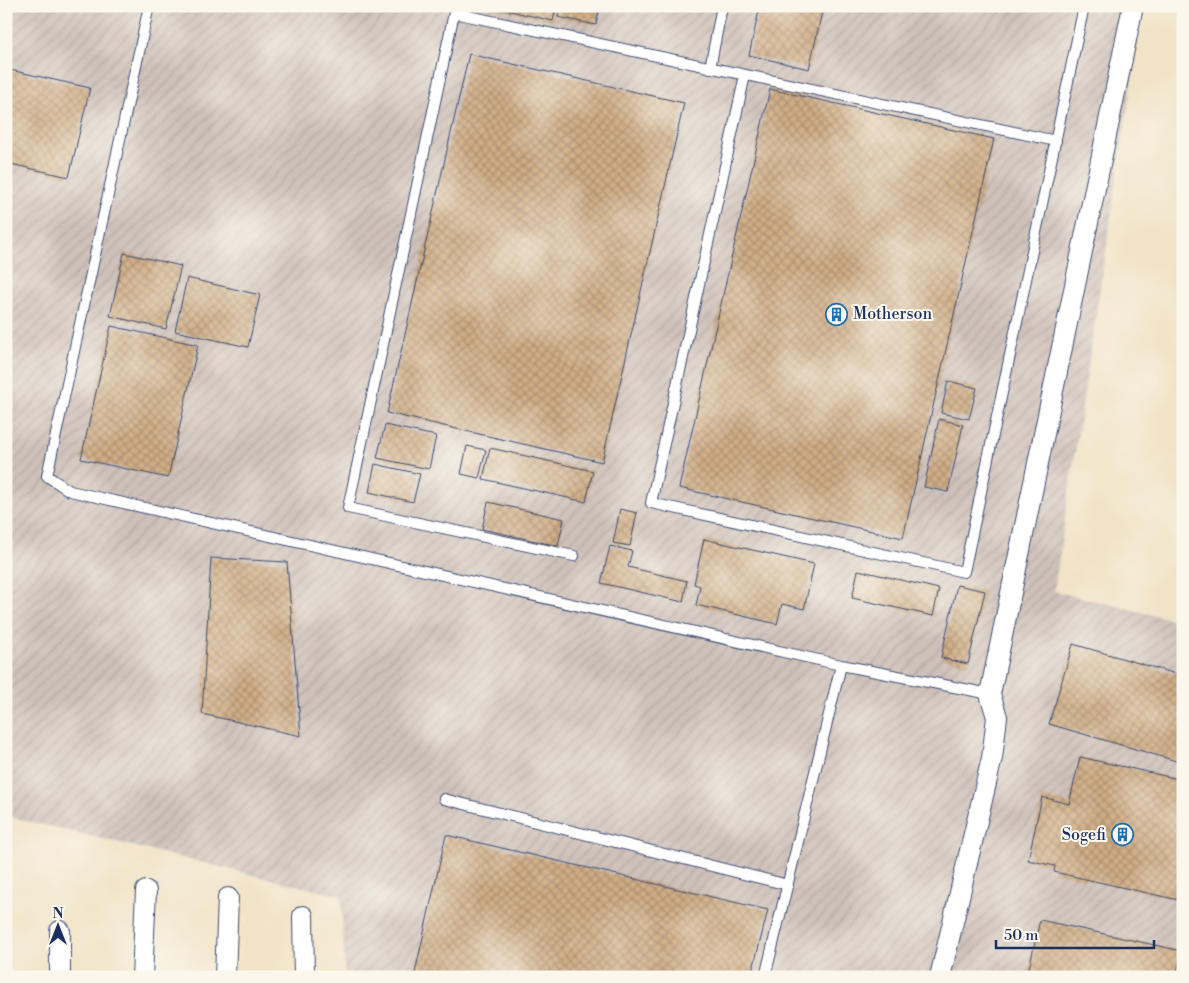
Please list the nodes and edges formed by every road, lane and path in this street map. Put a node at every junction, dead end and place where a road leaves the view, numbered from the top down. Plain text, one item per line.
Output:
1 (149, 6) edge
2 (722, 6) edge
3 (1084, 6) edge
4 (1133, 6) edge
5 (710, 68) junction
6 (745, 75) junction
7 (1056, 141) junction
8 (574, 556) dead end
9 (842, 665) junction
10 (990, 694) junction
11 (444, 799) dead end
12 (788, 885) junction
13 (146, 892) dead end
14 (228, 898) dead end
15 (303, 916) dead end
16 (60, 931) dead end
17 (60, 977) edge
18 (142, 977) edge
19 (224, 977) edge
20 (304, 977) edge
21 (765, 977) edge
22 (940, 977) edge

1 - 9 lane
2 - 5 lane
3 - 7 lane
4 - 10 street
5 - 6 lane
5 - 8 lane
6 - 7 lane
6 - 7 lane
9 - 10 lane
9 - 12 lane
10 - 22 street
11 - 12 lane
12 - 21 lane
13 - 18 street
14 - 19 street
15 - 20 street
16 - 17 street

